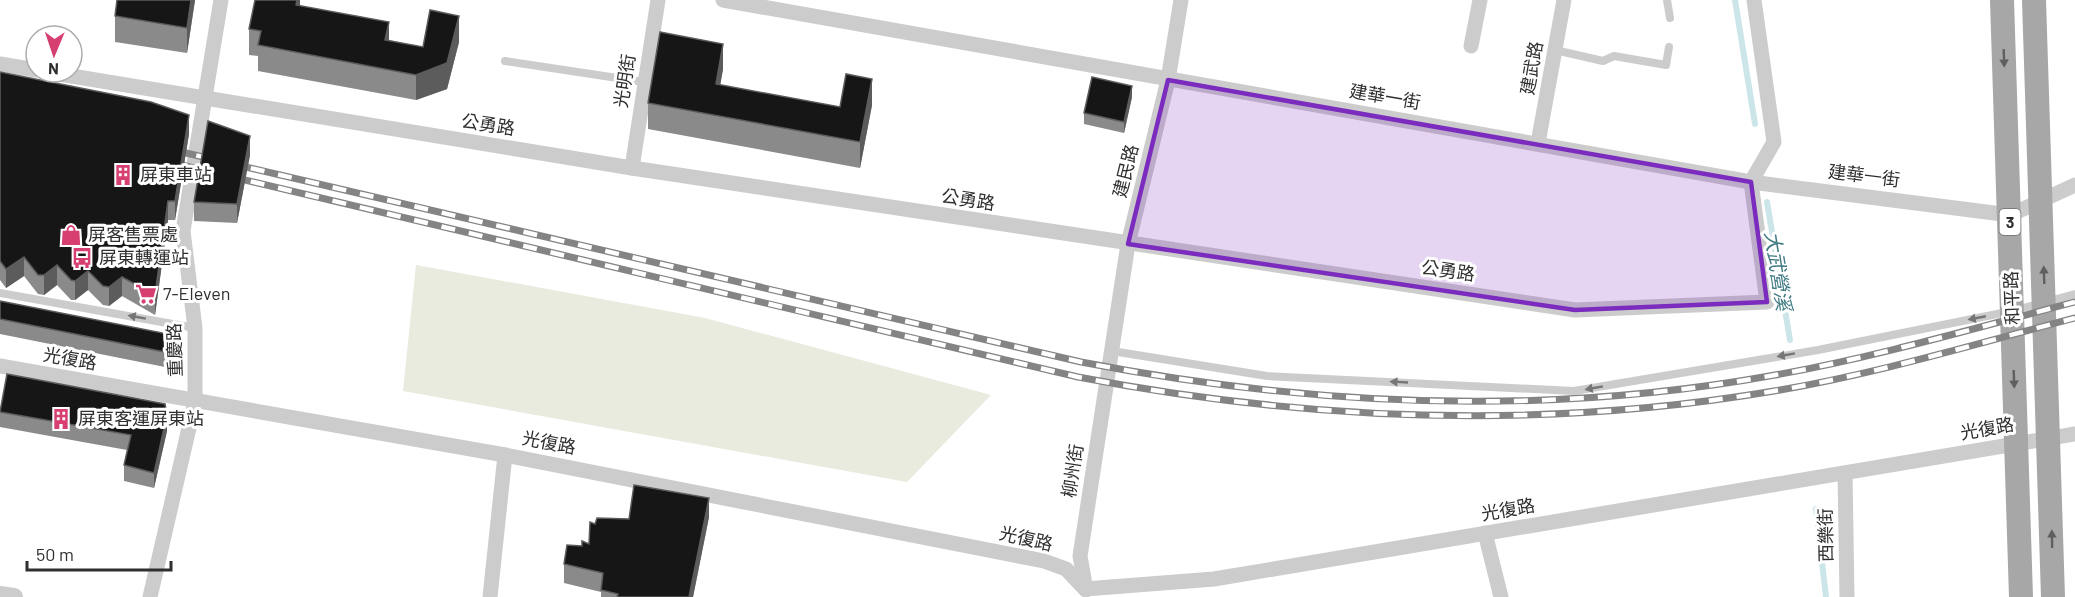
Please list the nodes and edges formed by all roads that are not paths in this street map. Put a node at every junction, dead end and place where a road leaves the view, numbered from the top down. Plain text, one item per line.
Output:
1 (221, 0) edge
2 (658, 0) edge
3 (723, 0) edge
4 (1180, 0) edge
5 (1480, 0) edge
6 (1564, 0) edge
7 (1667, 0) edge
8 (1754, 0) edge
9 (2002, 0) edge
10 (2034, 0) edge
11 (1670, 18) dead end
12 (1471, 46) dead end
13 (1669, 47) dead end
14 (1555, 50) junction
15 (505, 61) dead end
16 (0, 64) edge
17 (24, 68) edge
18 (84, 78) edge
19 (1168, 80) junction
20 (644, 82) junction
21 (205, 99) junction
22 (1538, 143) junction
23 (632, 168) junction
24 (1751, 182) junction
25 (2075, 185) edge
26 (2041, 201) junction
27 (2010, 214) junction
28 (1128, 244) junction
29 (0, 293) edge
30 (2075, 294) edge
31 (2045, 302) junction
32 (2012, 311) junction
33 (195, 328) junction
34 (1112, 351) junction
35 (0, 366) edge
36 (195, 402) junction
37 (2075, 434) edge
38 (2050, 438) junction
39 (2016, 444) junction
40 (505, 454) junction
41 (1845, 473) junction
42 (1485, 533) junction
43 (1085, 594) edge
44 (0, 595) edge
45 (14, 597) edge
46 (150, 597) edge
47 (490, 597) edge
48 (1501, 597) edge
49 (1847, 597) edge
50 (2021, 597) edge
51 (2053, 597) edge

1 - 21 street, 重慶路
2 - 20 street, 光明街
3 - 19 street, 建華一街
4 - 19 street, 建民路
5 - 12 street
6 - 14 street, 建武路
7 - 11 lane
8 - 24 street
9 -> 27 main road, 和平路 / 3
10 - 26 main road, 和平路 / 3
13 - 14 lane
14 - 22 street, 建武路
15 - 20 lane
16 - 17 street
18 - 21 street, 公勇路
19 - 22 street, 建華一街
19 - 28 street, 建民路
20 - 23 street, 光明街
21 - 23 street, 公勇路
21 - 33 street, 重慶路
22 - 24 street, 建華一街
23 - 28 street, 公勇路
24 - 27 street, 建華一街
24 - 28 street, 公勇路
25 - 26 street, 建華一街
26 - 27 street, 建華一街
31 -> 26 main road, 和平路 / 3
27 - 32 main road, 和平路 / 3
28 - 34 street, 建民路
33 -> 29 lane
30 - 31 lane
31 - 32 lane
31 - 38 main road, 和平路 / 3
32 -> 34 lane
32 -> 39 main road, 和平路 / 3
33 - 36 street, 重慶路
34 - 43 street, 柳州街
35 - 36 street, 光復路
36 - 40 street, 光復路
36 - 46 street, 重慶路
37 - 38 street, 光復路
38 - 39 street, 光復路
51 -> 38 main road, 和平路 / 3
39 - 41 street, 光復路
39 - 50 main road, 和平路 / 3
40 - 43 street, 光復路
40 - 47 street
41 - 42 street, 光復路
41 - 49 street, 西樂街
42 - 43 street, 光復路
42 - 48 street
44 - 45 street

